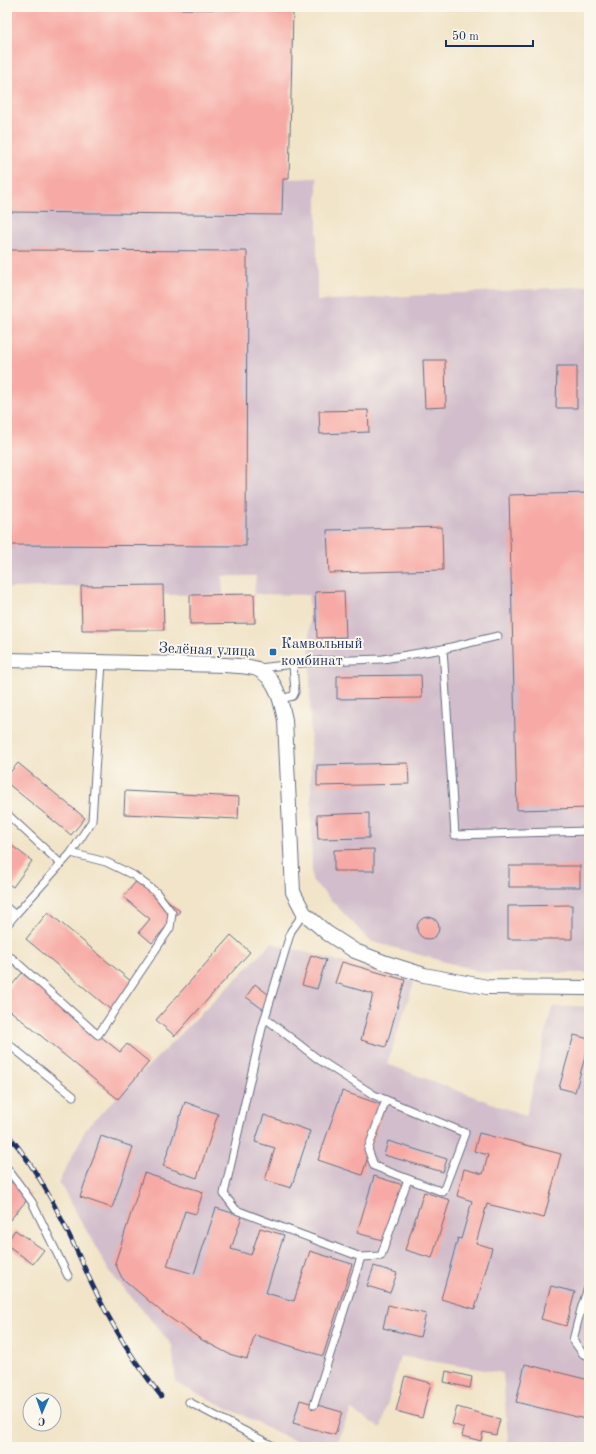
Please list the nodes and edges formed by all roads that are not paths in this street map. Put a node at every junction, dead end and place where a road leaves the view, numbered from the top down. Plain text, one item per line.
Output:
1 (498, 636) dead end
2 (442, 649) junction
3 (7, 660) edge
4 (102, 662) junction
5 (293, 665) junction
6 (257, 669) junction
7 (280, 699) junction
8 (7, 814) edge
9 (589, 831) edge
10 (71, 853) junction
11 (61, 864) junction
12 (7, 908) edge
13 (304, 913) junction
14 (15, 915) junction
15 (7, 925) edge
16 (7, 963) edge
17 (589, 988) edge
18 (265, 1018) junction
19 (7, 1044) edge
20 (73, 1096) dead end
21 (386, 1100) junction
22 (7, 1168) edge
23 (408, 1179) junction
24 (361, 1257) junction
25 (68, 1276) dead end
26 (589, 1285) edge
27 (589, 1356) edge
28 (189, 1402) dead end
29 (314, 1405) dead end
30 (275, 1447) edge

1 - 2 lane, Зелёная улица
2 - 5 lane, Зелёная улица
2 - 9 lane
3 - 4 street, Зелёная улица
4 - 6 street, Зелёная улица
4 - 10 lane
5 - 6 lane, Зелёная улица
5 - 7 lane
6 - 7 street
7 - 13 street
8 - 11 lane
10 - 11 lane
10 - 16 lane
11 - 14 lane
12 - 14 lane
13 - 17 street
13 - 18 lane
14 - 15 lane
18 - 21 lane
18 - 24 lane
19 - 20 lane
21 - 23 lane
21 - 23 lane
22 - 25 lane
23 - 24 lane
24 - 29 lane
26 - 27 lane
28 - 30 lane

